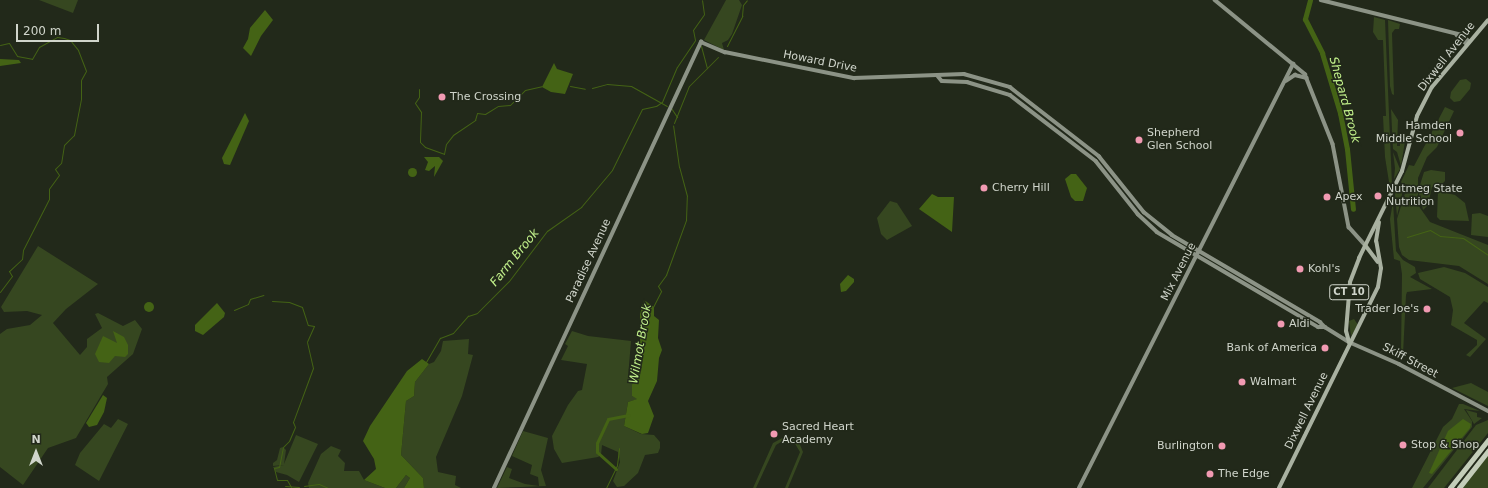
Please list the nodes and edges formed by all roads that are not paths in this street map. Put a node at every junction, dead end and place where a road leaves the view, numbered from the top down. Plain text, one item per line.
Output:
1 (1215, 0) edge
2 (1321, 0) edge
3 (1488, 20) edge
4 (700, 42) joint
5 (1468, 43) junction
6 (1293, 64) junction
7 (938, 76) junction
8 (1308, 79) junction
9 (1283, 84) junction
10 (1106, 163) junction
11 (1101, 167) junction
12 (1122, 184) junction
13 (1117, 188) junction
14 (1379, 218) junction
15 (1160, 226) junction
16 (1157, 232) junction
17 (1365, 245) junction
18 (1199, 252) junction
19 (1197, 256) junction
20 (1381, 273) junction
21 (1325, 327) junction
22 (1349, 342) junction
23 (1488, 411) edge
24 (1488, 440) edge
25 (1488, 451) edge
26 (494, 488) edge
27 (1078, 488) edge
28 (1279, 488) edge
29 (1450, 488) edge
30 (1459, 488) edge

1 - 6 street
2 - 5 street
3 - 5 main road, Dixwell Avenue / CT 10
4 - 7 street, Howard Drive
4 - 26 street, Paradise Avenue
5 - 14 main road, Dixwell Avenue / CT 10
6 - 8 street
6 - 9 street, Mix Avenue
7 - 10 street, Howard Drive
7 - 11 street, Howard Drive
8 - 9 street
8 - 17 street
9 - 18 street, Mix Avenue
10 - 11 street
10 - 12 street, Howard Drive
11 - 13 street, Howard Drive
12 - 13 street
12 - 15 street, Howard Drive
13 - 16 street, Howard Drive
14 - 17 main road, Dixwell Avenue / CT 10
14 - 20 main road, Dixwell Avenue / CT 10
15 - 16 street
15 - 18 street, Skiff Street
16 - 19 street, Skiff Street
17 - 20 main road
17 - 22 main road, Dixwell Avenue / CT 10
18 - 19 street, Mix Avenue
18 - 21 street, Skiff Street
19 - 21 street, Skiff Street
19 - 27 street, Mix Avenue
20 - 22 main road, Dixwell Avenue / CT 10
21 - 22 street, Skiff Street
22 - 23 street, Skiff Street
22 - 28 main road, Dixwell Avenue / CT 10
24 - 29 highway
25 - 30 highway

